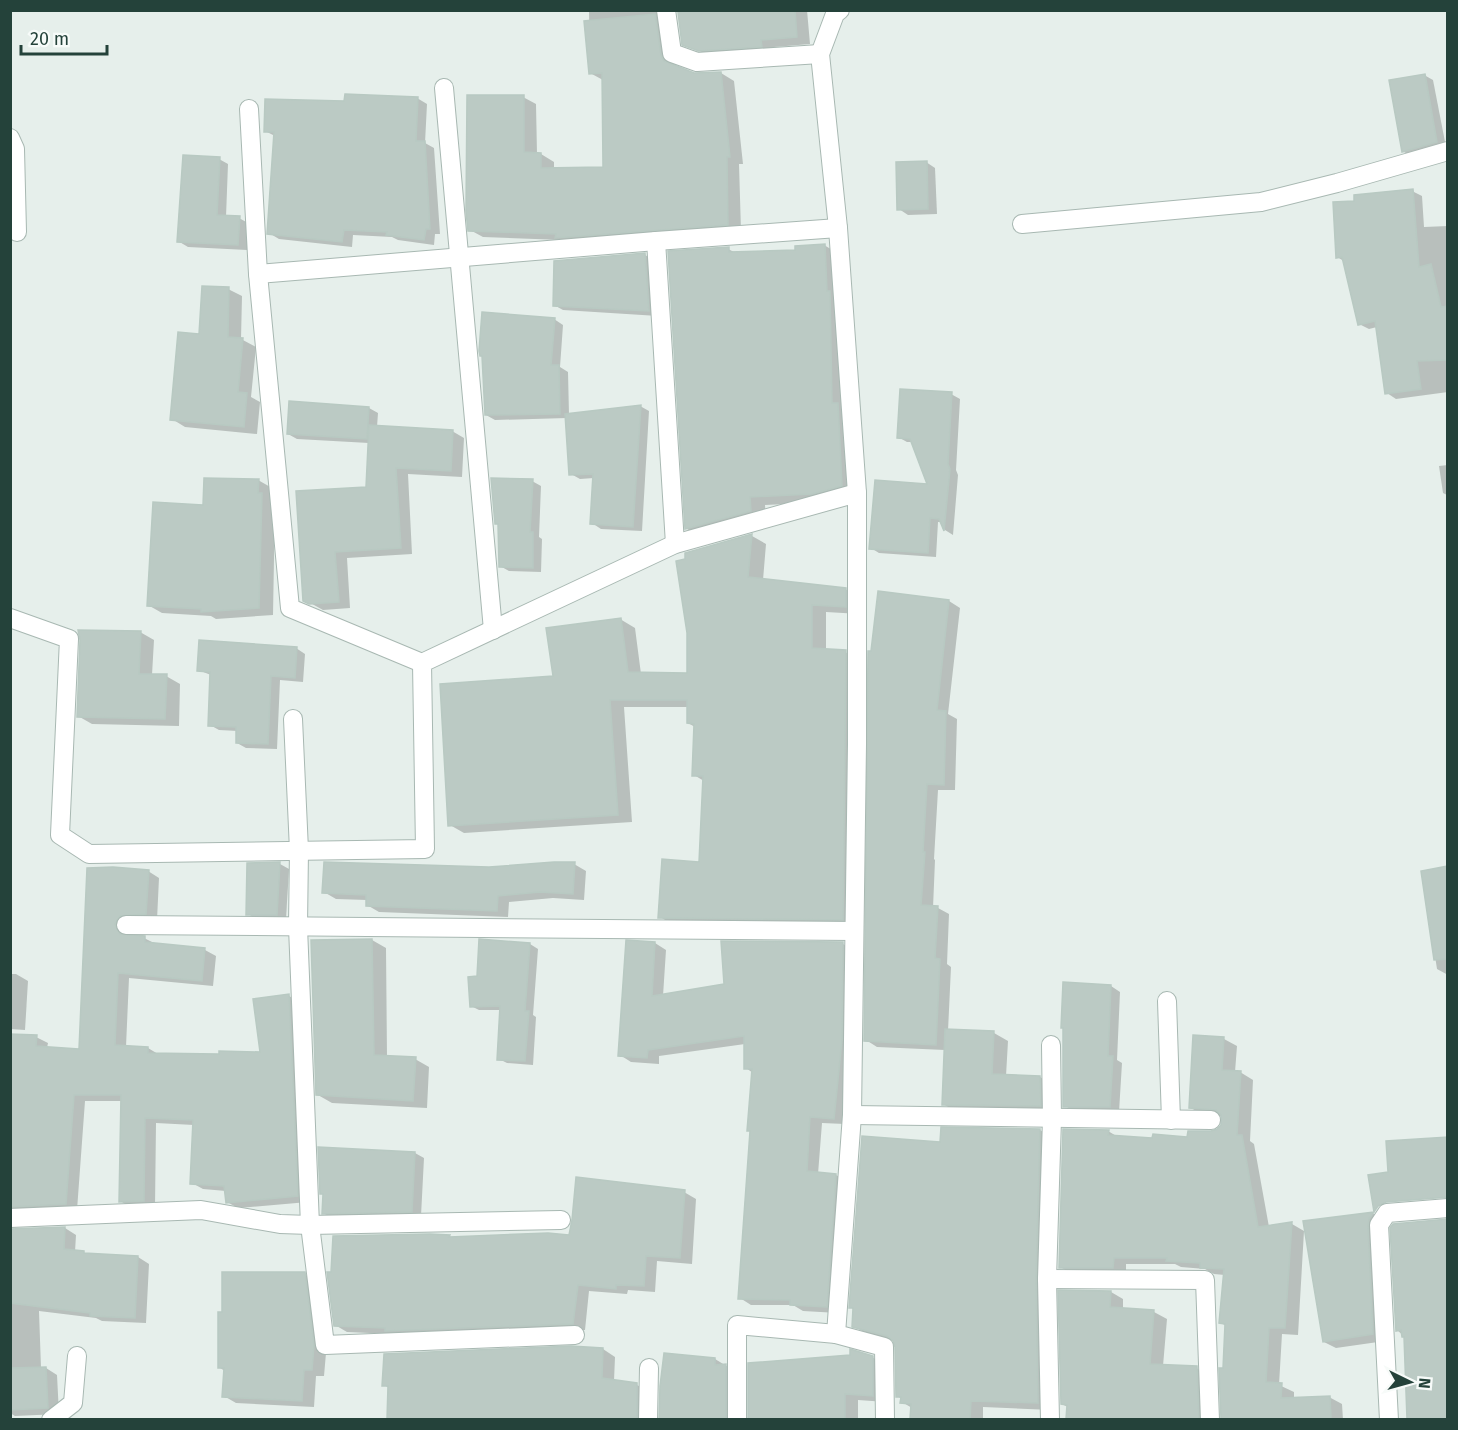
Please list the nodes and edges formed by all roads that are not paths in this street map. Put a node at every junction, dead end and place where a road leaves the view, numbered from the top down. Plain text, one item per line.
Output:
1 (666, 10) edge
2 (840, 10) edge
3 (820, 54) junction
4 (444, 88) dead end
5 (249, 109) dead end
6 (10, 138) edge
7 (1448, 151) edge
8 (1022, 224) dead end
9 (838, 228) junction
10 (17, 232) dead end
11 (656, 241) junction
12 (458, 257) junction
13 (258, 274) junction
14 (857, 493) junction
15 (675, 544) junction
16 (10, 618) edge
17 (493, 630) junction
18 (422, 663) junction
19 (293, 719) dead end
20 (299, 850) junction
21 (126, 925) dead end
22 (298, 927) junction
23 (854, 931) junction
24 (1167, 1001) dead end
25 (1051, 1044) dead end
26 (852, 1115) junction
27 (1052, 1119) junction
28 (1171, 1120) junction
29 (1211, 1120) dead end
30 (1448, 1208) edge
31 (10, 1218) edge
32 (561, 1220) dead end
33 (310, 1225) junction
34 (1047, 1279) junction
35 (836, 1334) junction
36 (575, 1335) dead end
37 (77, 1356) dead end
38 (649, 1368) dead end
39 (51, 1419) edge
40 (648, 1419) edge
41 (737, 1419) edge
42 (885, 1419) edge
43 (1050, 1419) edge
44 (1210, 1419) edge
45 (1389, 1419) edge

1 - 3 street
2 - 3 street
3 - 9 street
4 - 12 street
5 - 13 street
6 - 10 street
7 - 8 street
9 - 11 street
9 - 14 street
11 - 12 street
11 - 15 street
12 - 13 street
12 - 17 street
13 - 18 street
14 - 15 street
14 - 23 street
15 - 17 street
16 - 20 street
17 - 18 street
18 - 20 street
19 - 20 street
20 - 22 street
21 - 22 street
22 - 23 street
22 - 33 street
23 - 26 street
24 - 28 street
25 - 27 street
26 - 27 street
26 - 35 street
27 - 28 street
27 - 34 street
28 - 29 street
30 - 45 street
31 - 33 street
32 - 33 street
33 - 36 street
34 - 43 street
34 - 44 street
35 - 41 street
35 - 42 street
37 - 39 street
38 - 40 street

